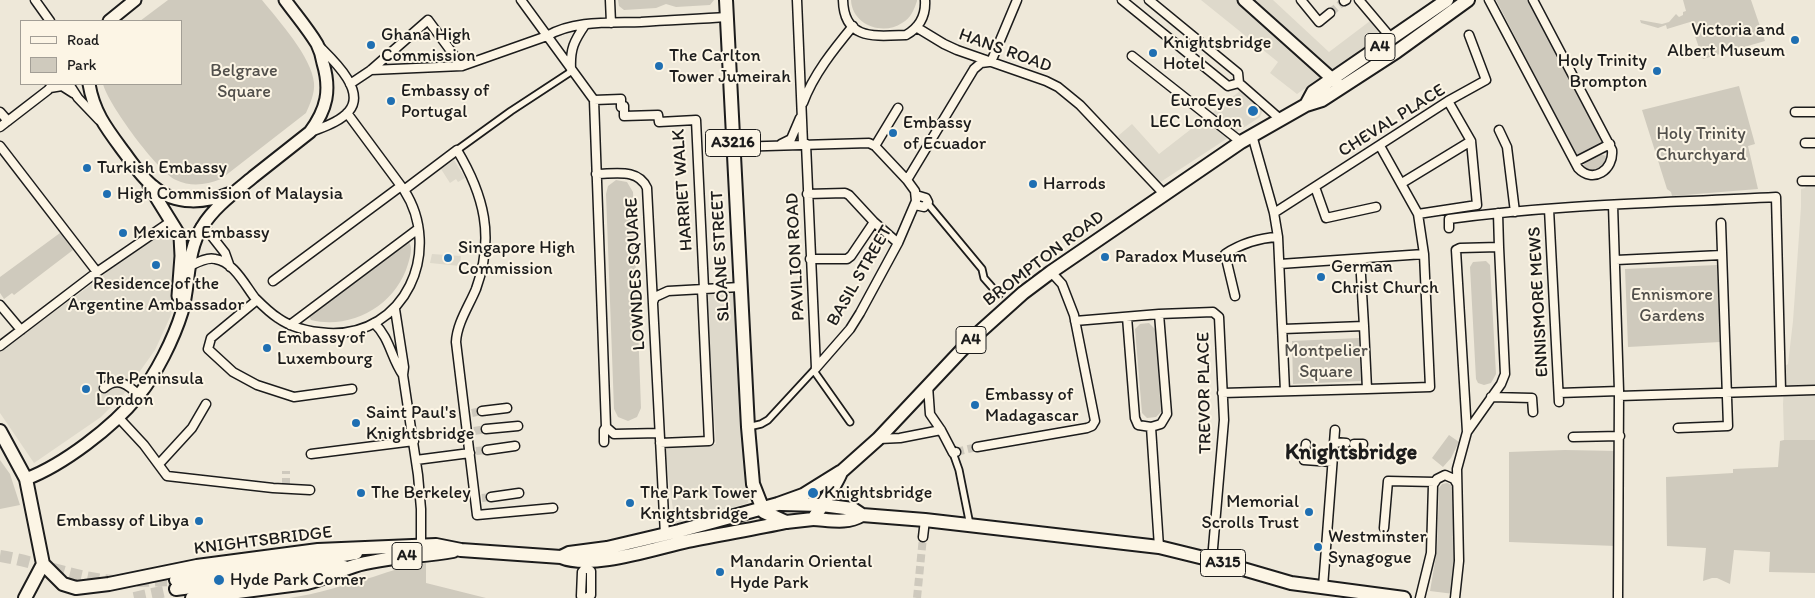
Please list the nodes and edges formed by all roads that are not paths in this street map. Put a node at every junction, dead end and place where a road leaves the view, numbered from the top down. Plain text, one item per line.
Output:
1 (35, 0) edge
2 (135, 0) edge
3 (285, 0) edge
4 (521, 0) edge
5 (610, 0) edge
6 (726, 0) edge
7 (797, 0) edge
8 (842, 0) edge
9 (926, 0) edge
10 (1017, 0) edge
11 (1122, 0) edge
12 (1149, 0) edge
13 (1244, 0) edge
14 (1301, 0) edge
15 (1359, 0) edge
16 (1468, 0) edge
17 (1489, 0) edge
18 (1534, 0) edge
19 (1446, 4) edge
20 (1330, 13) tunnel mouth
21 (727, 17) junction
22 (49, 20) edge
23 (110, 20) edge
24 (611, 23) junction
25 (588, 25) junction
26 (853, 26) junction
27 (916, 27) junction
28 (1469, 35) dead end
29 (547, 36) junction
30 (1392, 38) junction
31 (318, 45) junction
32 (1132, 56) dead end
33 (990, 62) junction
34 (462, 66) junction
35 (371, 70) junction
36 (571, 70) junction
37 (1239, 83) junction
38 (1336, 83) junction
39 (350, 84) junction
40 (70, 85) edge
41 (89, 85) edge
42 (51, 87) edge
43 (75, 94) junction
44 (594, 100) junction
45 (1448, 102) junction
46 (898, 108) dead end
47 (801, 111) junction
48 (0, 112) edge
49 (1795, 112) dead end
50 (1815, 112) edge
51 (347, 113) junction
52 (1280, 119) junction
53 (8, 121) junction
54 (102, 123) junction
55 (0, 127) edge
56 (1499, 130) dead end
57 (310, 132) junction
58 (1252, 135) junction
59 (1471, 141) junction
60 (1241, 142) junction
61 (1804, 143) dead end
62 (1815, 143) edge
63 (804, 144) junction
64 (1610, 144) junction
65 (780, 145) junction
66 (0, 146) edge
67 (875, 146) junction
68 (1380, 146) junction
69 (733, 147) junction
70 (457, 150) junction
71 (1575, 162) junction
72 (596, 174) junction
73 (146, 180) junction
74 (907, 180) junction
75 (1802, 181) dead end
76 (1815, 181) edge
77 (1402, 183) junction
78 (241, 187) junction
79 (1315, 187) junction
80 (402, 188) junction
81 (916, 193) junction
82 (807, 194) junction
83 (1164, 194) junction
84 (928, 204) junction
85 (915, 205) junction
86 (1613, 205) junction
87 (1376, 208) dead end
88 (1549, 209) junction
89 (1515, 212) junction
90 (1274, 213) junction
91 (1498, 213) junction
92 (1418, 214) junction
93 (170, 222) junction
94 (874, 222) junction
95 (1721, 223) dead end
96 (203, 225) junction
97 (1449, 228) dead end
98 (418, 229) junction
99 (1278, 236) junction
100 (898, 243) junction
101 (1499, 247) junction
102 (1424, 254) junction
103 (1722, 255) junction
104 (810, 259) junction
105 (1360, 259) junction
106 (1616, 260) junction
107 (1280, 264) junction
108 (190, 266) junction
109 (230, 267) junction
110 (97, 272) junction
111 (1050, 272) junction
112 (273, 281) dead end
113 (652, 283) junction
114 (740, 287) junction
115 (703, 289) junction
116 (668, 291) junction
117 (999, 295) dead end
118 (1235, 296) dead end
119 (257, 300) junction
120 (653, 302) junction
121 (0, 304) edge
122 (394, 309) junction
123 (1159, 314) junction
124 (1127, 317) junction
125 (1075, 321) junction
126 (374, 323) junction
127 (290, 325) junction
128 (1364, 326) junction
129 (1283, 329) junction
130 (21, 330) junction
131 (173, 333) junction
132 (0, 346) edge
133 (815, 370) junction
134 (403, 374) junction
135 (928, 386) junction
136 (104, 388) dead end
137 (352, 389) dead end
138 (1367, 389) junction
139 (1815, 390) edge
140 (1285, 391) junction
141 (1780, 391) junction
142 (1222, 393) junction
143 (1559, 393) junction
144 (1726, 393) junction
145 (1619, 394) junction
146 (139, 396) junction
147 (1490, 397) junction
148 (1559, 402) dead end
149 (206, 404) dead end
150 (506, 408) dead end
151 (482, 411) tunnel mouth
152 (1533, 412) dead end
153 (118, 417) junction
154 (850, 422) dead end
155 (518, 426) dead end
156 (606, 427) junction
157 (748, 427) junction
158 (1151, 427) junction
159 (1678, 428) dead end
160 (486, 429) tunnel mouth
161 (941, 430) junction
162 (1335, 430) dead end
163 (0, 431) edge
164 (1468, 432) junction
165 (659, 433) junction
166 (1620, 436) junction
167 (1573, 437) dead end
168 (878, 439) junction
169 (604, 440) dead end
170 (414, 441) junction
171 (1334, 442) junction
172 (660, 444) junction
173 (1306, 444) dead end
174 (1354, 444) dead end
175 (0, 445) edge
176 (515, 446) dead end
177 (977, 447) tunnel mouth
178 (487, 450) tunnel mouth
179 (12, 452) junction
180 (472, 452) junction
181 (954, 453) joint
182 (311, 454) dead end
183 (416, 460) junction
184 (157, 462) junction
185 (1332, 462) junction
186 (841, 472) junction
187 (26, 479) junction
188 (1435, 482) junction
189 (1457, 484) junction
190 (310, 490) dead end
191 (519, 494) dead end
192 (491, 497) tunnel mouth
193 (778, 504) junction
194 (822, 505) junction
195 (554, 508) dead end
196 (762, 508) junction
197 (862, 515) junction
198 (813, 519) junction
199 (925, 520) junction
200 (786, 522) junction
201 (970, 525) junction
202 (1384, 528) dead end
203 (749, 529) junction
204 (664, 535) junction
205 (923, 537) tunnel mouth
206 (421, 545) junction
207 (394, 547) junction
208 (1159, 547) junction
209 (461, 550) junction
210 (561, 557) junction
211 (1212, 560) junction
212 (44, 564) junction
213 (354, 566) junction
214 (1323, 587) junction
215 (24, 598) edge
216 (192, 598) edge
217 (1404, 598) edge
218 (1420, 598) edge
219 (1455, 598) edge
220 (1618, 598) edge

1 - 22 street
2 - 23 main road
3 - 31 main road
4 - 29 street
5 - 24 street
6 - 21 main road, SLOANE STREET / A3216
7 - 47 street, PAVILION ROAD
8 - 26 street
9 - 27 street
10 - 33 street
11 - 37 street
12 - 37 street
13 - 38 main road
14 - 20 street
15 - 30 street
16 - 19 main road, BROMPTON ROAD / A4
17 - 71 street
18 - 64 street
19 - 30 main road, BROMPTON ROAD / A4
19 - 38 main road, BROMPTON ROAD / A4
21 - 24 street
21 - 69 main road, SLOANE STREET / A3216
24 - 25 street
25 - 29 street
25 - 36 street
26 - 27 street
26 - 47 street
27 - 33 street, HANS ROAD
28 - 45 street, CHEVAL PLACE
29 - 34 street
29 - 36 street
30 - 38 main road, BROMPTON ROAD / A4
31 - 39 street
31 - 57 main road
32 - 60 street
33 - 74 street
33 - 83 street, HANS ROAD
34 - 35 street
34 - 35 street
35 - 39 street
36 - 44 street
36 - 70 street
37 - 52 street
38 - 52 main road, BROMPTON ROAD / A4
39 - 51 street
40 - 43 street
41 - 54 main road
42 - 43 street
42 - 53 street
43 - 54 street
44 - 72 street
44 - 115 street, HARRIET WALK
45 - 59 street
45 - 68 street, CHEVAL PLACE
46 - 67 street
47 - 63 street, PAVILION ROAD
47 - 65 street
48 - 53 street
49 - 50 street
51 - 57 street
51 - 80 street
52 - 58 main road, BROMPTON ROAD / A4
53 - 55 street
54 - 73 main road
56 - 89 street
57 - 78 main road
58 - 60 main road, BROMPTON ROAD / A4
58 - 90 street
59 - 77 street
59 - 92 street
60 - 83 main road, BROMPTON ROAD / A4
61 - 62 street
63 - 65 street
63 - 67 street
63 - 82 street, PAVILION ROAD
64 - 71 street
64 - 71 street
65 - 69 street
66 - 110 street
67 - 74 street
68 - 77 street
68 - 79 street, CHEVAL PLACE
69 - 114 main road, SLOANE STREET / A3216
70 - 80 street
70 - 180 street
72 - 113 street, LOWNDES SQUARE
72 - 156 street, LOWNDES SQUARE
73 - 78 main road
73 - 93 main road
74 - 81 street
75 - 76 street
77 - 92 street
78 - 96 main road
79 - 87 street
79 - 90 street, CHEVAL PLACE
80 - 98 street
80 - 112 street
81 - 84 street
81 - 85 street, BASIL STREET
82 - 94 street
82 - 104 street, PAVILION ROAD
83 - 111 main road, BROMPTON ROAD / A4
84 - 85 street
84 - 117 street
85 - 100 street, BASIL STREET
86 - 88 street
86 - 106 street
86 - 141 street
88 - 89 street
88 - 143 street, ENNISMORE MEWS
89 - 91 street
90 - 99 street
91 - 97 street
91 - 101 street
92 - 102 street
93 - 110 street
93 - 131 main road
94 - 100 street
94 - 104 street
95 - 103 street
96 - 108 main road
96 - 109 street
98 - 122 street
98 - 127 street
99 - 107 street
99 - 118 street
100 - 133 street, BASIL STREET
101 - 147 street
101 - 164 street
102 - 105 street
102 - 138 street
103 - 106 street
103 - 144 street
104 - 133 street, PAVILION ROAD
105 - 107 street
105 - 128 street
106 - 145 street
107 - 129 street
108 - 109 street
108 - 131 main road
109 - 119 street
110 - 130 street
111 - 125 street
111 - 135 main road, BROMPTON ROAD / A4
113 - 116 street
113 - 120 street, LOWNDES SQUARE
114 - 115 street
114 - 157 main road, SLOANE STREET / A3216
115 - 116 street
115 - 172 street, HARRIET WALK
116 - 120 street
119 - 127 street
119 - 137 street
120 - 165 street, LOWNDES SQUARE
121 - 130 street
122 - 126 street
122 - 134 street
123 - 124 street
123 - 142 street, TREVOR PLACE
123 - 158 street
124 - 125 street
124 - 158 street
125 - 177 street
126 - 127 street
126 - 134 street
128 - 129 street
128 - 138 street
129 - 140 street
130 - 132 street
131 - 146 main road
133 - 154 street
133 - 157 street, BASIL STREET
134 - 170 street
135 - 161 street
135 - 168 main road, BROMPTON ROAD / A4
136 - 146 street
138 - 140 street
139 - 141 street
140 - 142 street
141 - 144 street
142 - 211 street, TREVOR PLACE
143 - 145 street, ENNISMORE MEWS
143 - 148 street, ENNISMORE MEWS
144 - 145 street
144 - 159 street
145 - 166 street
146 - 153 main road
147 - 152 street
147 - 164 street
149 - 184 street
150 - 151 street
153 - 184 street
153 - 187 main road
155 - 160 street
156 - 165 street
156 - 169 street, LOWNDES SQUARE
157 - 196 main road, SLOANE STREET / A3216
158 - 208 street
161 - 168 street
161 - 181 street
162 - 171 street
163 - 179 main road
164 - 189 street
165 - 172 street, LOWNDES SQUARE
166 - 167 street
166 - 220 street
168 - 186 main road, BROMPTON ROAD / A4
170 - 182 street
170 - 183 street
171 - 174 street
171 - 185 street
172 - 204 street, LOWNDES SQUARE
173 - 185 street
175 - 179 main road
176 - 178 street
179 - 187 main road
180 - 183 street
180 - 195 street
181 - 201 street
183 - 206 street
184 - 190 street
185 - 214 street
186 - 193 main road, KNIGHTSBRIDGE / A4
186 - 194 main road, BROMPTON ROAD / A4
187 - 212 main road
188 - 189 street
188 - 202 street
188 - 218 street
189 - 219 street
191 - 192 street
193 - 194 main road, KNIGHTSBRIDGE / A315
193 - 196 main road, KNIGHTSBRIDGE / A4
194 - 197 main road, KNIGHTSBRIDGE / A315
194 - 198 main road, A4
196 - 200 main road
196 - 203 main road
196 - 204 main road, KNIGHTSBRIDGE / A4
197 - 198 main road, KNIGHTSBRIDGE / A315
197 - 199 main road, KNIGHTSBRIDGE / A315
198 - 200 main road, KNIGHTSBRIDGE / A4
199 - 201 main road, KNIGHTSBRIDGE / A315
199 - 205 street
200 - 203 main road, KNIGHTSBRIDGE / A4
201 - 208 main road, KNIGHTSBRIDGE / A315
203 - 210 main road, KNIGHTSBRIDGE / A4
204 - 210 main road, KNIGHTSBRIDGE / A4
206 - 207 main road, KNIGHTSBRIDGE / A4
206 - 209 main road, KNIGHTSBRIDGE / A4
207 - 212 main road, KNIGHTSBRIDGE / A4
207 - 213 main road, A4
208 - 211 main road, KNIGHTSBRIDGE / A315
209 - 210 main road, KNIGHTSBRIDGE / A4
209 - 213 main road, KNIGHTSBRIDGE / A4
211 - 214 main road, KNIGHTSBRIDGE / A315
212 - 215 main road
213 - 216 main road, KNIGHTSBRIDGE / A4
214 - 217 main road, KNIGHTSBRIDGE / A315

